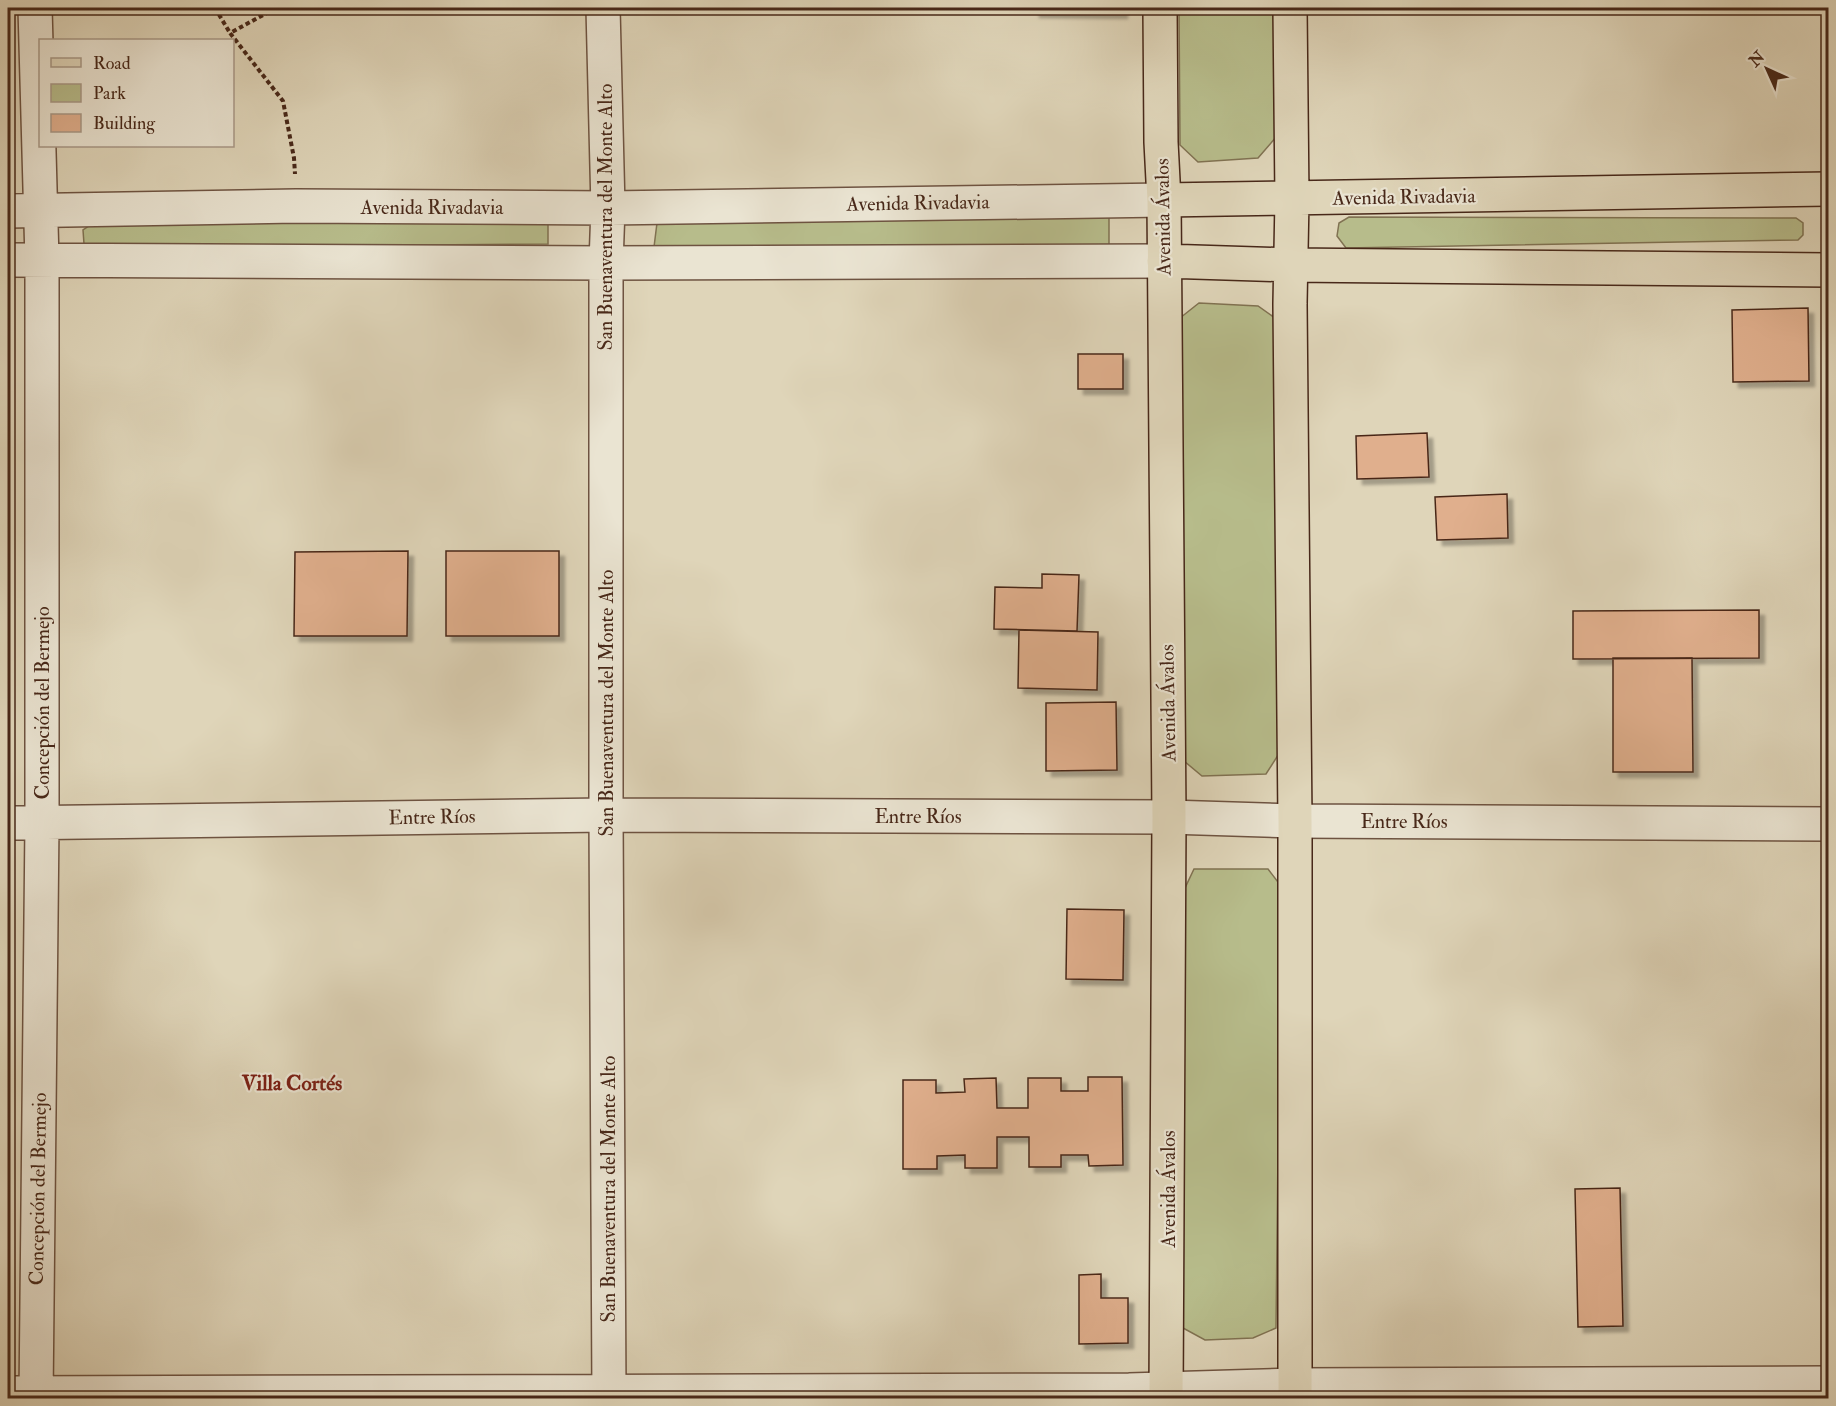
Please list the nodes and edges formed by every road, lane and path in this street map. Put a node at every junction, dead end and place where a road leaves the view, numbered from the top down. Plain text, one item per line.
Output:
1 (35, 8) edge
2 (215, 8) edge
3 (276, 8) edge
4 (603, 8) edge
5 (1160, 8) edge
6 (1290, 8) edge
7 (230, 33) junction
8 (39, 143) edge
9 (39, 147) edge
10 (1828, 189) edge
11 (1292, 199) junction
12 (1164, 200) junction
13 (296, 206) junction
14 (608, 208) junction
15 (8, 211) edge
16 (41, 211) junction
17 (8, 260) edge
18 (42, 260) junction
19 (1164, 261) junction
20 (606, 263) junction
21 (1290, 265) junction
22 (1828, 270) edge
23 (606, 815) junction
24 (1169, 817) junction
25 (1295, 821) junction
26 (42, 822) junction
27 (8, 823) edge
28 (1828, 824) edge
29 (1828, 1383) edge
30 (1295, 1391) edge
31 (1166, 1394) edge
32 (27, 1395) edge
33 (609, 1396) edge

1 - 8 street, Concepción del Bermejo
2 - 7 path
3 - 7 path
4 - 14 street, San Buenaventura del Monte Alto
5 - 12 main road, Avenida Ávalos
6 - 11 main road
7 - 13 path
9 - 16 street, Concepción del Bermejo
10 - 11 main road, Avenida Rivadavia
11 - 12 main road, Avenida Rivadavia
11 - 21 main road
12 - 14 street, Avenida Rivadavia
12 - 19 main road, Avenida Ávalos
13 - 14 street, Avenida Rivadavia
13 - 16 street, Avenida Rivadavia
14 - 20 street, San Buenaventura del Monte Alto
15 - 16 street, Avenida Rivadavia
16 - 18 street, Concepción del Bermejo
17 - 18 street
18 - 20 street
18 - 26 street, Concepción del Bermejo
19 - 20 street
19 - 21 main road
19 - 24 main road, Avenida Ávalos
20 - 23 street, San Buenaventura del Monte Alto
21 - 22 main road
21 - 25 main road
23 - 24 street, Entre Ríos
23 - 26 street, Entre Ríos
23 - 33 street, San Buenaventura del Monte Alto
24 - 25 street, Entre Ríos
24 - 31 main road, Avenida Ávalos
25 - 28 street, Entre Ríos
25 - 30 main road
26 - 27 street, Entre Ríos
26 - 32 street, Concepción del Bermejo
29 - 30 street
30 - 31 street
31 - 33 street
32 - 33 street

